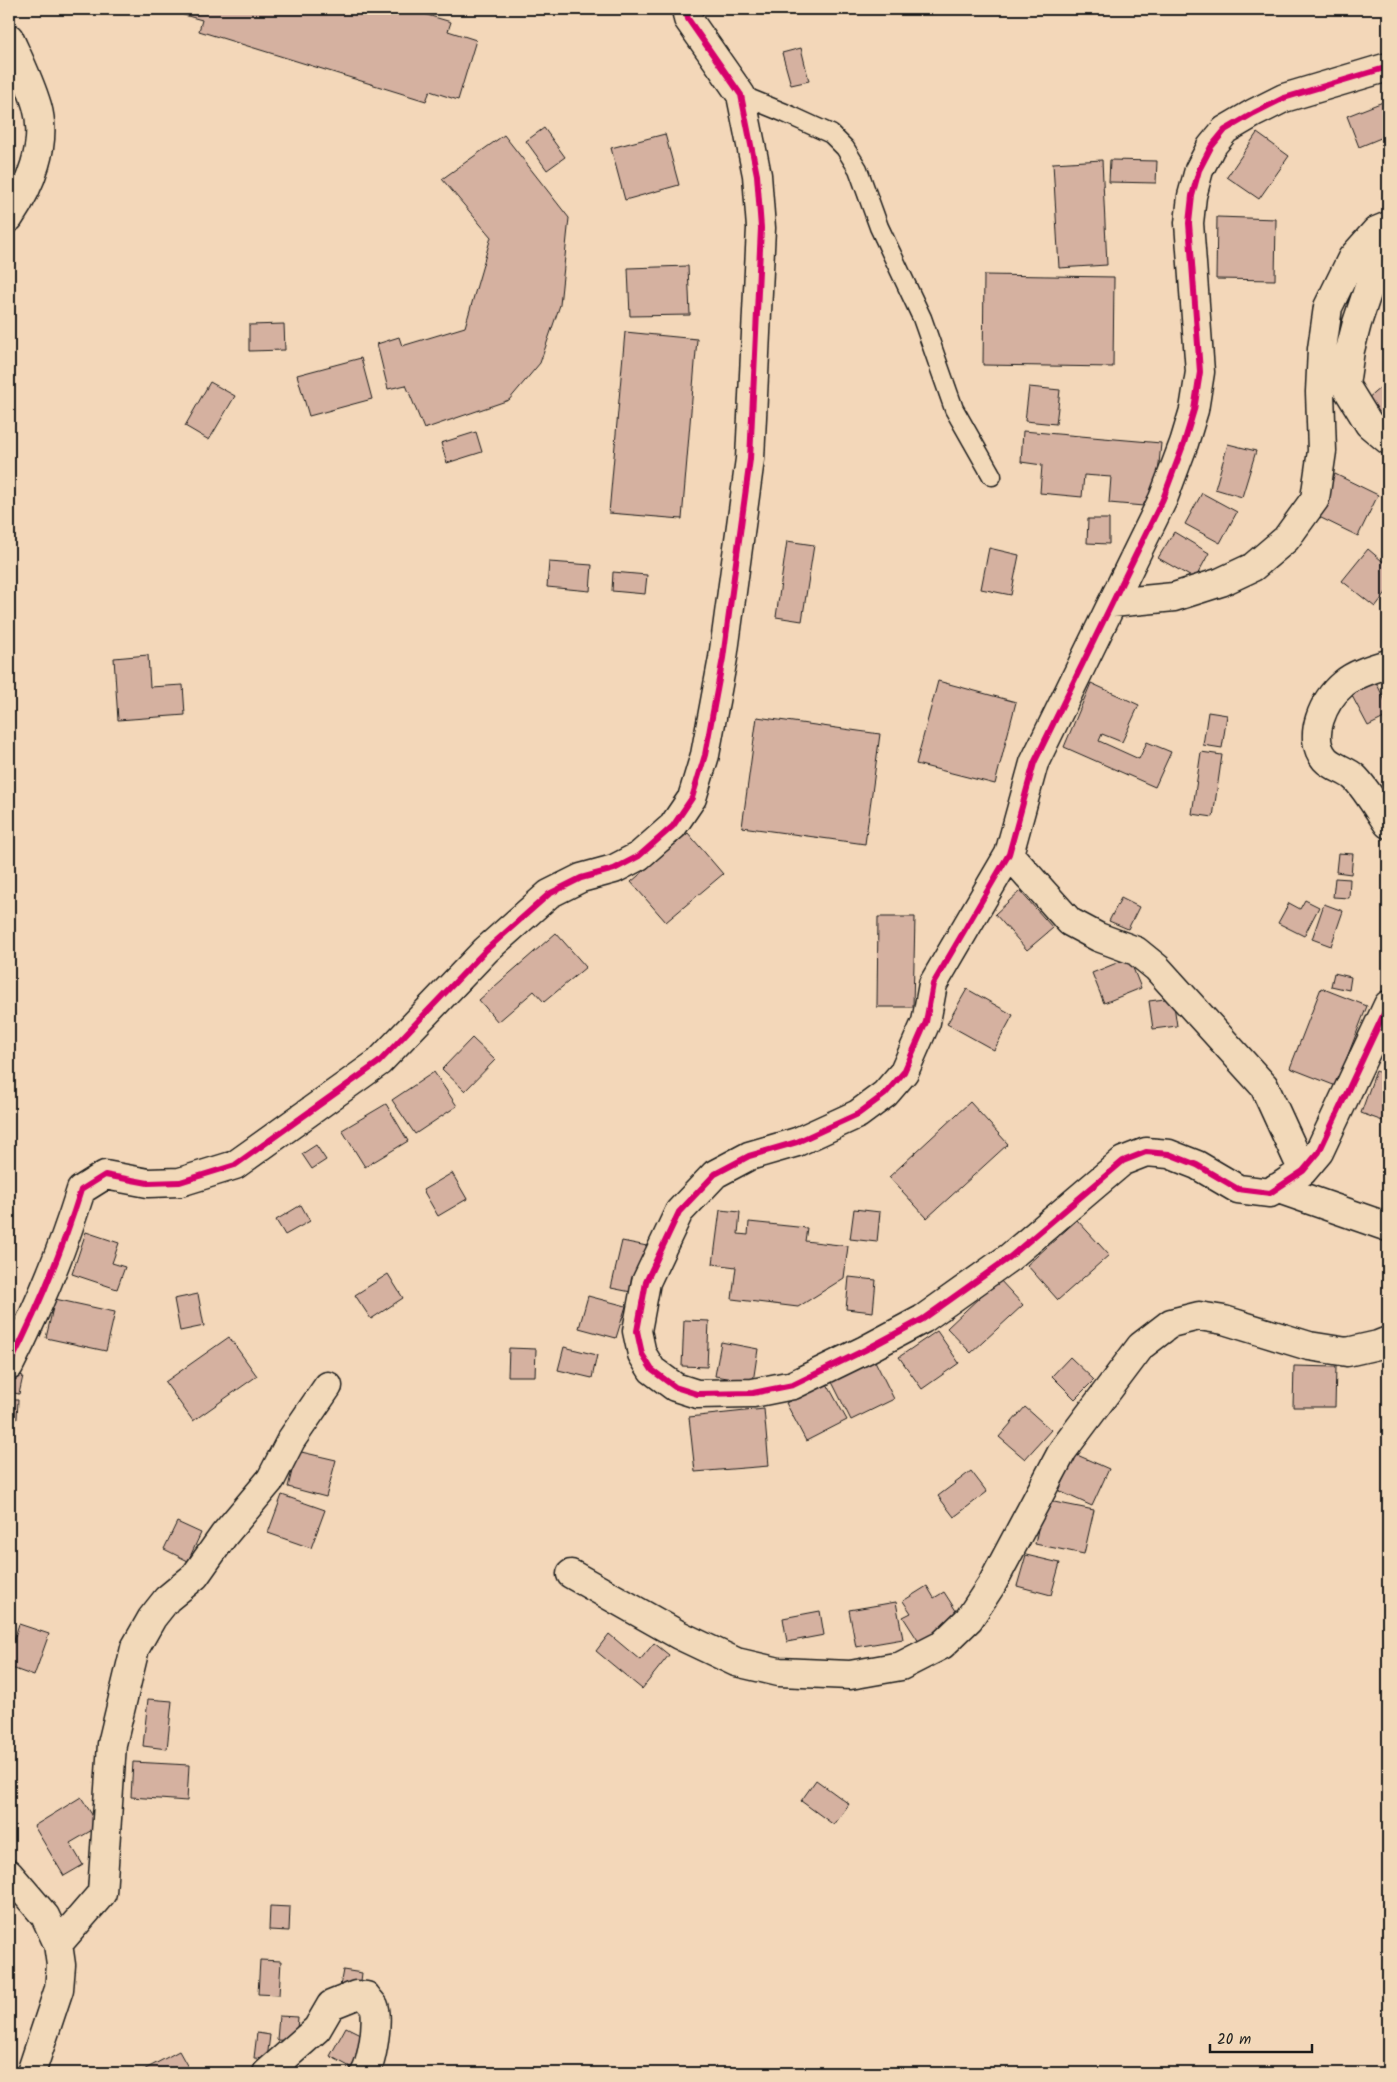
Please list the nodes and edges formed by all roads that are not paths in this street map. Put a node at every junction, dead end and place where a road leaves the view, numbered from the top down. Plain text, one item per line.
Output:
1 (686, 9) edge
2 (9, 38) edge
3 (1388, 67) edge
4 (741, 96) junction
5 (9, 218) edge
6 (1388, 228) edge
7 (1388, 440) edge
8 (992, 476) dead end
9 (1112, 604) junction
10 (1388, 664) edge
11 (1388, 824) edge
12 (1009, 854) junction
13 (1388, 1005) edge
14 (1304, 1171) junction
15 (1276, 1188) junction
16 (1388, 1227) edge
17 (1388, 1341) edge
18 (9, 1366) edge
19 (328, 1386) dead end
20 (571, 1574) dead end
21 (9, 1874) edge
22 (58, 1944) junction
23 (31, 2073) edge
24 (267, 2073) edge
25 (365, 2073) edge

1 - 4 street
2 - 5 street
3 - 9 street
4 - 8 lane
4 - 18 street
6 - 7 street
6 - 9 street
9 - 12 street
10 - 11 street
12 - 14 street
12 - 15 street
13 - 14 street
14 - 15 street
15 - 16 street
17 - 20 street
19 - 22 street
21 - 22 street
22 - 23 street
24 - 25 street

